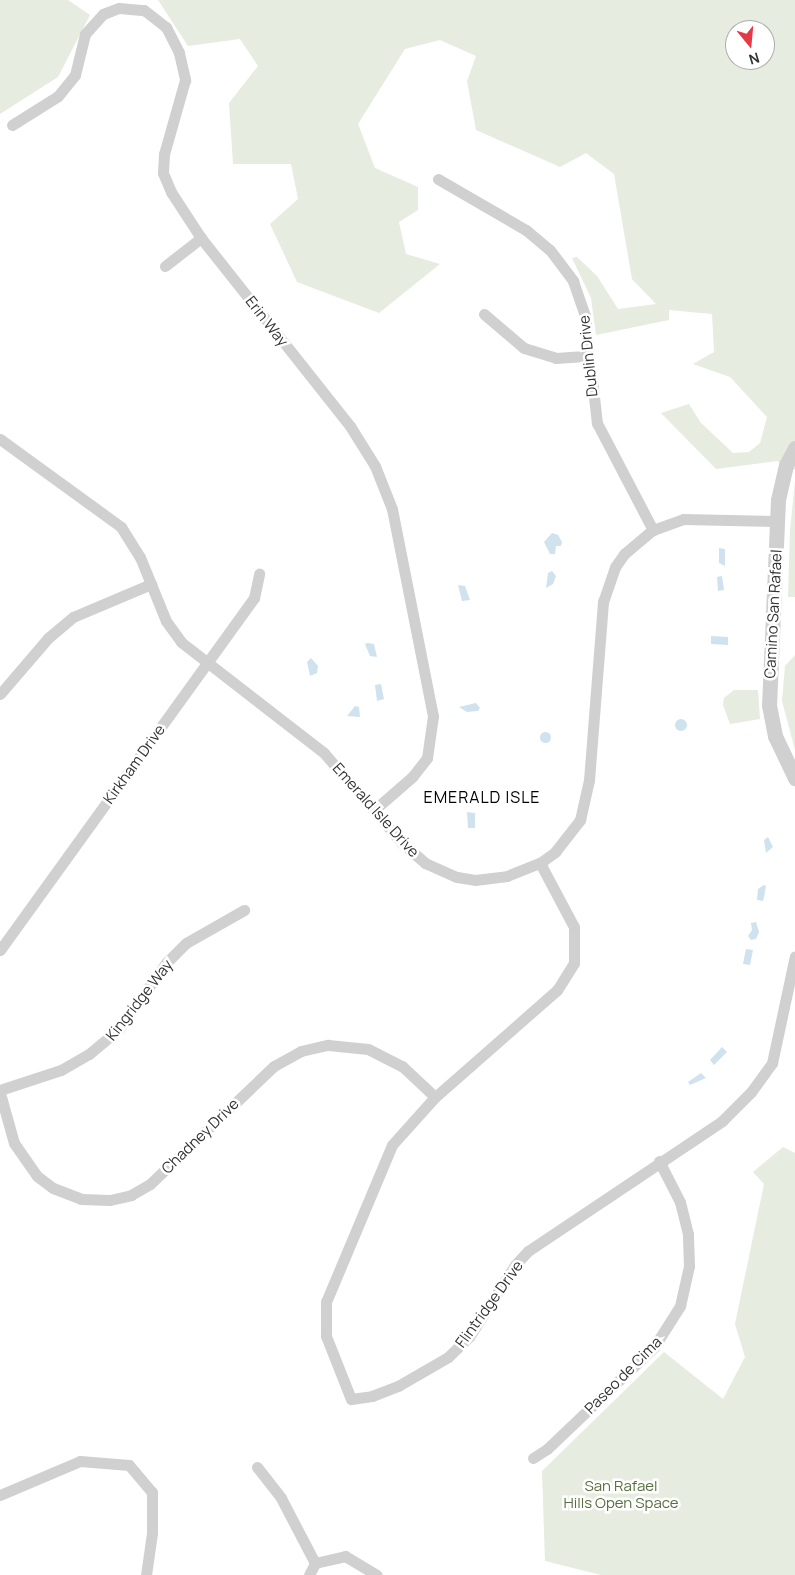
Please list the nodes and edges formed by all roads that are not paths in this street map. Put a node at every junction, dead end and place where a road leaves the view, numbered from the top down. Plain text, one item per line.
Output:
1 (12, 125) dead end
2 (438, 179) dead end
3 (201, 238) junction
4 (165, 266) dead end
5 (484, 314) dead end
6 (588, 356) junction
7 (0, 439) edge
8 (795, 448) edge
9 (777, 521) junction
10 (652, 530) junction
11 (259, 574) dead end
12 (150, 584) junction
13 (206, 664) junction
14 (0, 694) edge
15 (795, 778) edge
16 (374, 810) junction
17 (540, 863) junction
18 (244, 910) dead end
19 (0, 950) edge
20 (795, 956) edge
21 (0, 1091) edge
22 (435, 1097) junction
23 (659, 1161) junction
24 (533, 1458) dead end
25 (257, 1467) dead end
26 (0, 1495) edge
27 (315, 1563) junction
28 (146, 1575) edge
29 (309, 1575) edge
30 (377, 1575) edge

1 - 3 street, Erin Way
2 - 6 street, Dublin Drive
3 - 4 street
3 - 16 street, Erin Way
5 - 6 street
6 - 10 street, Dublin Drive
7 - 12 street, Emerald Isle Drive
8 - 9 street, Camino San Rafael
9 - 10 street, Emerald Isle Drive
9 - 15 street, Camino San Rafael
10 - 17 street, Emerald Isle Drive
11 - 13 street, Kirkham Drive
12 - 13 street, Emerald Isle Drive
12 - 14 street
13 - 16 street, Emerald Isle Drive
13 - 19 street, Kirkham Drive
16 - 17 street, Emerald Isle Drive
17 - 22 street, Flintridge Drive
18 - 21 street, Kingridge Way
20 - 23 street, Flintridge Drive
21 - 22 street, Chadney Drive
22 - 23 street, Flintridge Drive
23 - 24 street, Paseo de Cima
25 - 27 street
26 - 28 street
27 - 29 street
27 - 30 street

